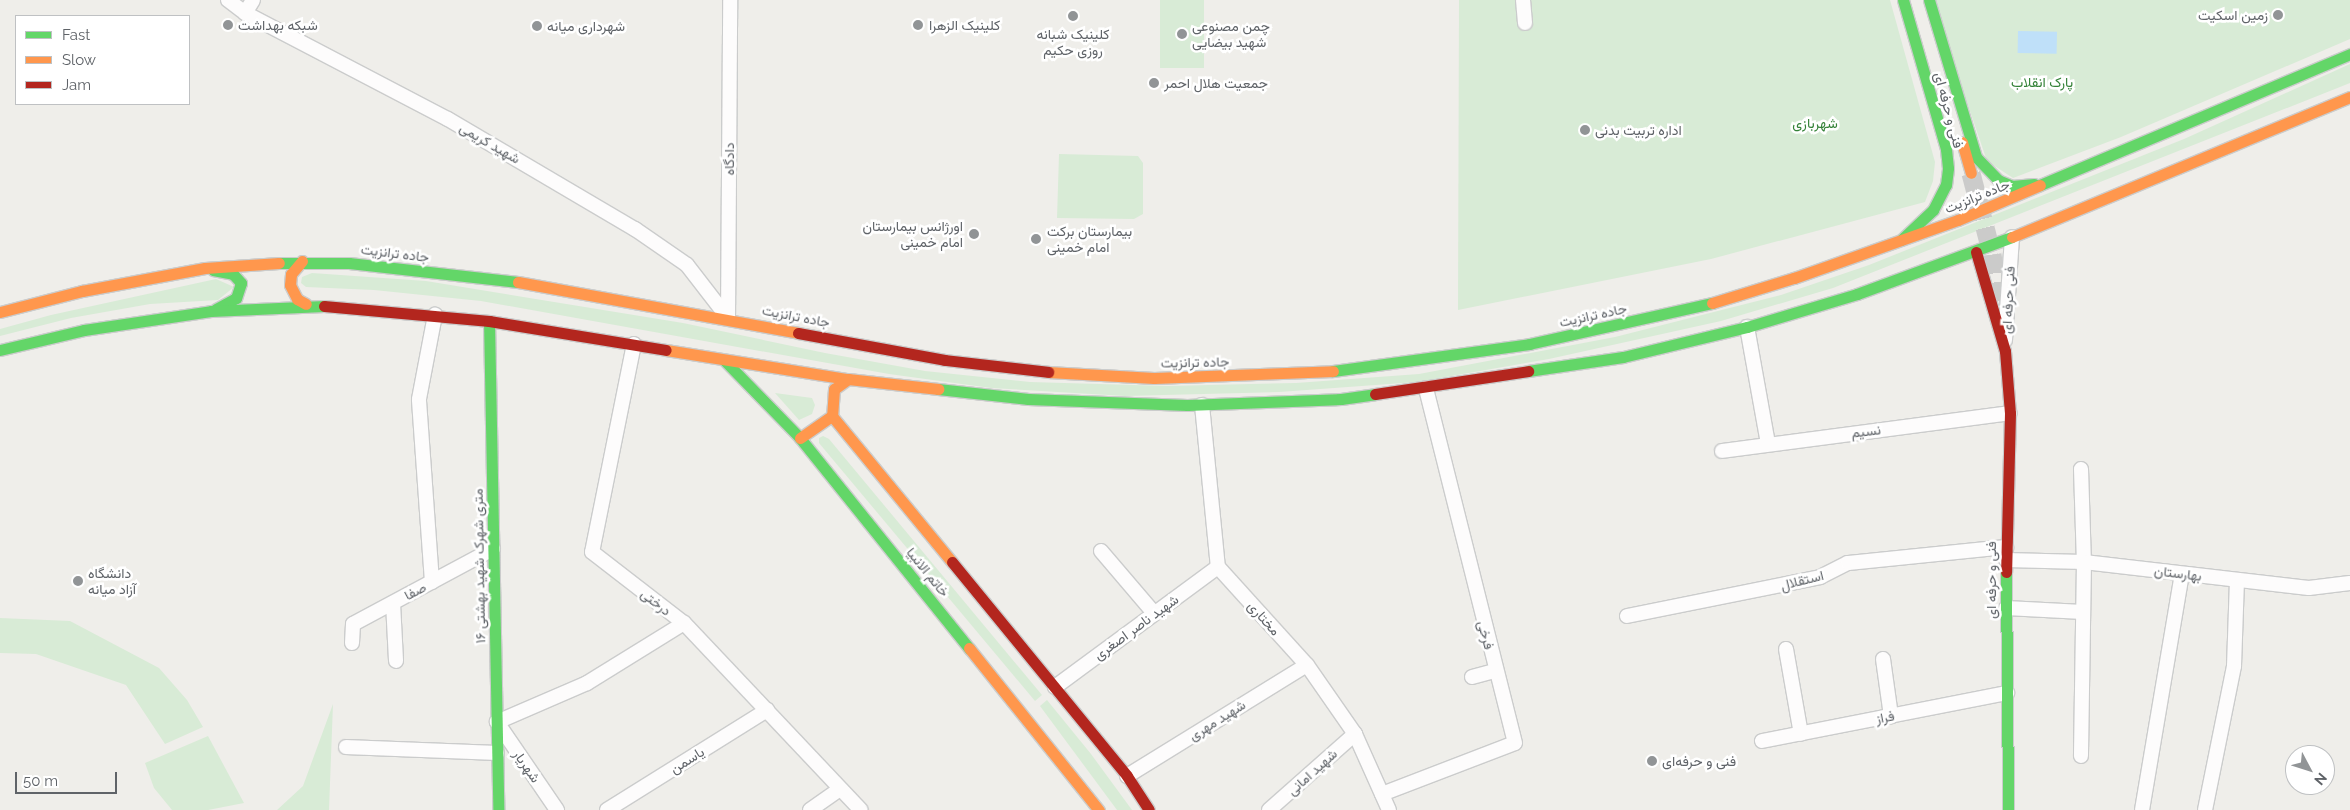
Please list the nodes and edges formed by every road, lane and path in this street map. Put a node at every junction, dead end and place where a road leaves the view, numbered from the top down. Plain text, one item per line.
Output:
1 (228, 0) edge
2 (253, 0) edge
3 (730, 0) edge
4 (1523, 0) edge
5 (1903, 0) edge
6 (1919, 0) edge
7 (1929, 0) edge
8 (245, 13) junction
9 (1524, 23) dead end
10 (2350, 54) edge
11 (2350, 97) edge
12 (1972, 173) tunnel mouth
13 (2052, 182) junction
14 (2012, 237) junction
15 (1898, 242) junction
16 (1976, 252) junction
17 (302, 261) junction
18 (205, 268) junction
19 (306, 304) junction
20 (211, 311) junction
21 (0, 312) edge
22 (435, 314) junction
23 (728, 318) junction
24 (489, 321) junction
25 (1747, 327) junction
26 (634, 344) junction
27 (0, 350) edge
28 (2005, 351) junction
29 (724, 360) junction
30 (848, 379) junction
31 (1426, 388) junction
32 (1202, 405) junction
33 (2010, 412) junction
34 (832, 416) junction
35 (800, 438) junction
36 (1768, 444) junction
37 (1722, 451) dead end
38 (2080, 469) dead end
39 (493, 549) junction
40 (1101, 551) dead end
41 (2006, 553) junction
42 (2084, 562) junction
43 (1218, 567) junction
44 (2182, 574) junction
45 (2237, 580) junction
46 (432, 582) junction
47 (2350, 583) edge
48 (393, 602) junction
49 (2006, 608) junction
50 (2083, 612) junction
51 (1154, 614) junction
52 (1627, 616) dead end
53 (684, 623) junction
54 (352, 643) dead end
55 (1786, 649) dead end
56 (1884, 659) dead end
57 (396, 661) dead end
58 (1307, 664) junction
59 (1495, 670) junction
60 (1472, 676) dead end
61 (1055, 687) junction
62 (2007, 693) junction
63 (767, 710) junction
64 (1891, 716) junction
65 (497, 722) junction
66 (1355, 734) junction
67 (1800, 734) junction
68 (1762, 742) dead end
69 (346, 747) dead end
70 (497, 753) junction
71 (2081, 756) dead end
72 (1127, 776) junction
73 (840, 789) junction
74 (1382, 794) junction
75 (498, 810) edge
76 (557, 810) edge
77 (607, 810) edge
78 (810, 810) edge
79 (861, 810) edge
80 (1099, 810) edge
81 (1149, 810) edge
82 (1269, 810) edge
83 (1389, 810) edge
84 (2008, 810) edge
85 (2142, 810) edge
86 (2205, 810) edge

1 - 8 street, شهید کریمی
2 - 8 street
3 - 23 street, دادگاه
4 - 9 street
5 - 15 main road, فنی و حرفه ای
6 - 12 main road
7 - 13 main road
8 - 23 street, شهید کریمی
10 - 13 main road, جاده ترانزیت
11 - 14 main road
13 - 15 main road, جاده ترانزیت
14 - 16 main road
14 - 28 street, فنی حرفه ای
15 - 23 main road, جاده ترانزیت
16 - 25 main road
16 - 28 main road, فنی حرفه ای
17 - 18 main road, جاده ترانزیت
17 - 19 main road
17 - 23 main road, جاده ترانزیت
18 - 20 main road
18 - 21 main road, جاده ترانزیت
19 - 20 main road
19 - 22 main road
20 - 27 main road
22 - 24 main road
22 - 46 street
24 - 26 main road
24 - 39 main road, ۱۶ متری شهرک شهيد بهشتی
25 - 31 main road
25 - 36 street
26 - 29 main road
26 - 53 street, درختی
28 - 33 main road, فنی و حرفه ای
29 - 30 main road
29 - 35 main road, خاتم الانبیا
30 - 32 main road
30 - 34 main road
31 - 32 main road
31 - 59 street, فرخی
32 - 43 street
33 - 36 street, نسيم
33 - 41 main road, فنی و حرفه ای
34 - 35 main road
34 - 61 main road, خاتم الانبیا
35 - 80 main road, خاتم الانبیا
36 - 37 street, نسيم
38 - 42 street
39 - 46 street, صفا
39 - 65 main road, ۱۶ متری شهرک شهيد بهشتی
40 - 51 street
41 - 42 street, بهارستان
41 - 49 main road, فنی و حرفه ای
41 - 52 street, استقلال
42 - 44 street, بهارستان
42 - 50 street
43 - 51 street, شهید ناصر اصغری
43 - 58 street, مختاری
44 - 45 street, بهارستان
44 - 85 street
45 - 47 street, بهارستان
45 - 86 street
46 - 48 street, صفا
48 - 54 street, صفا
48 - 57 street
49 - 50 street
49 - 62 main road, فنی و حرفه ای
50 - 71 street
51 - 61 street, شهید ناصر اصغری
53 - 63 street, درختی
53 - 65 street
55 - 67 street
56 - 64 street
58 - 66 street, مختاری
58 - 72 street, شهید مهری
59 - 60 street
59 - 74 street, فرخی
61 - 72 main road, خاتم الانبیا
62 - 64 street, فراز
62 - 84 main road, فنی و حرفه ای
63 - 73 street, درختی
63 - 77 street, یاسمن
64 - 67 street, فراز
65 - 70 main road, ۱۶ متری شهرک شهيد بهشتی
65 - 76 street, شهریار
66 - 74 street, مختاری
66 - 82 street, شهید امانی
67 - 68 street, فراز
69 - 70 street
70 - 75 main road, ۱۶ متری شهرک شهيد بهشتی
72 - 81 main road, خاتم الانبیا
73 - 78 street
73 - 79 street, درختی
74 - 83 street, مختاری

